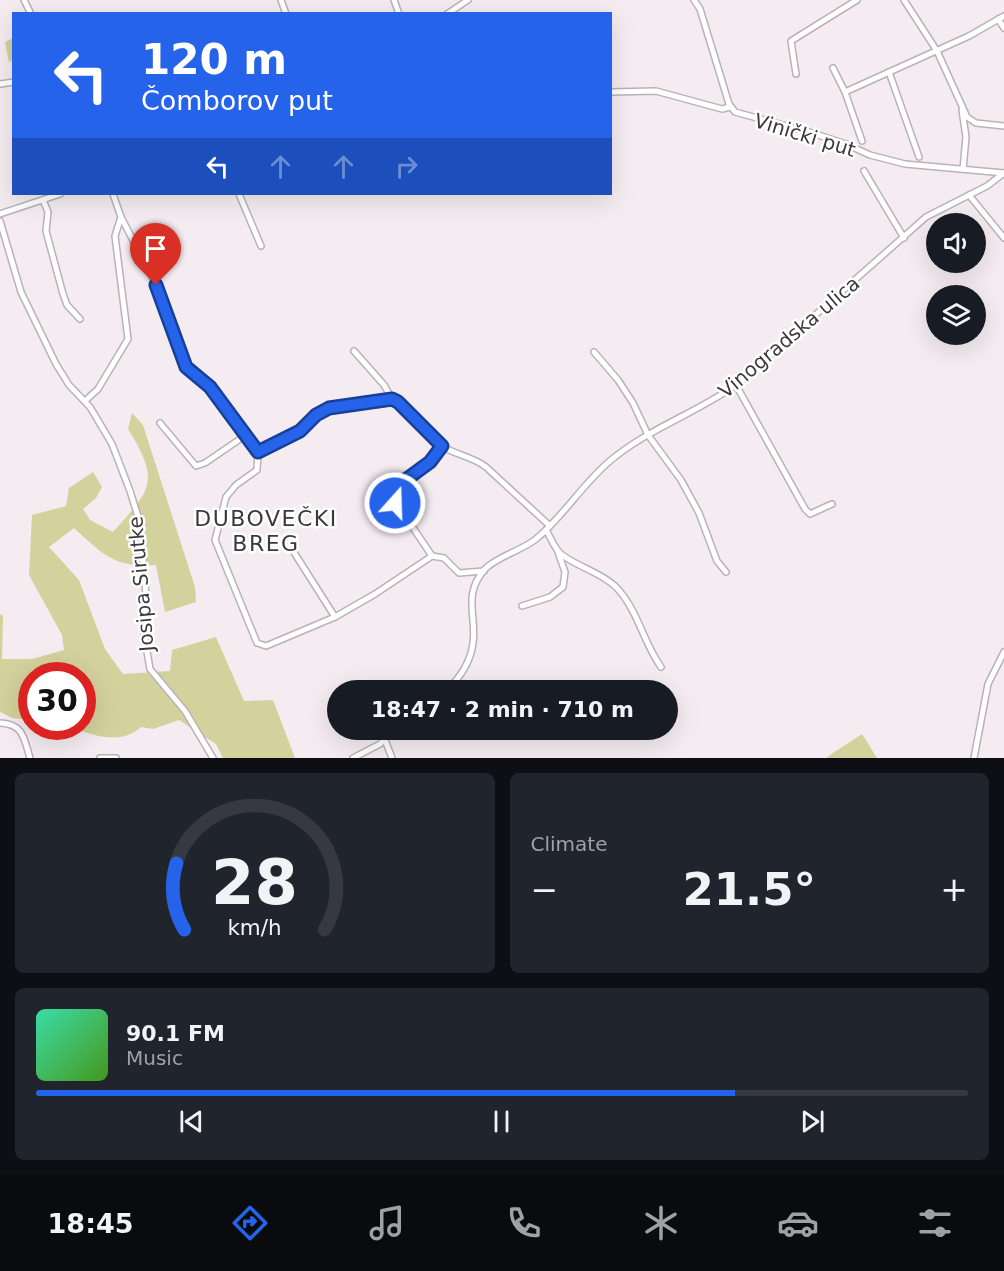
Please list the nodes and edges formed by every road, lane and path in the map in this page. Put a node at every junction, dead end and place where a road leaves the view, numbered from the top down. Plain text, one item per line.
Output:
1 (468, 0) edge
2 (694, 0) edge
3 (857, 0) edge
4 (904, 0) edge
5 (450, 12) edge
6 (1001, 18) edge
7 (1004, 28) edge
8 (937, 51) junction
9 (833, 68) dead end
10 (889, 72) junction
11 (795, 74) dead end
12 (612, 92) edge
13 (845, 92) junction
14 (730, 107) junction
15 (962, 108) junction
16 (1004, 126) edge
17 (862, 141) dead end
18 (919, 157) dead end
19 (963, 169) junction
20 (864, 171) dead end
21 (1004, 173) edge
22 (57, 195) edge
23 (113, 195) edge
24 (239, 195) edge
25 (969, 195) junction
26 (43, 200) junction
27 (0, 214) edge
28 (121, 217) junction
29 (0, 221) edge
30 (904, 238) junction
31 (1004, 238) edge
32 (261, 246) dead end
33 (80, 319) dead end
34 (354, 351) dead end
35 (594, 352) dead end
36 (736, 385) junction
37 (392, 399) junction
38 (85, 401) junction
39 (160, 423) dead end
40 (246, 435) junction
41 (648, 435) junction
42 (442, 446) junction
43 (258, 452) junction
44 (832, 504) dead end
45 (548, 528) junction
46 (558, 551) junction
47 (296, 554) dead end
48 (432, 556) junction
49 (484, 571) junction
50 (726, 572) dead end
51 (522, 606) dead end
52 (335, 617) junction
53 (1004, 652) edge
54 (661, 667) dead end
55 (455, 680) edge
56 (0, 723) edge
57 (385, 740) joint
58 (30, 758) edge
59 (100, 758) edge
60 (116, 758) edge
61 (213, 758) edge
62 (353, 758) edge
63 (392, 758) edge
64 (974, 758) edge

1 - 5 street
2 - 14 street
3 - 11 street
4 - 8 street
6 - 7 street
6 - 8 street
8 - 10 street
8 - 15 street
9 - 13 street
10 - 13 street
10 - 18 street
12 - 14 street, Vinički put
13 - 17 street
14 - 19 street, Vinički put
15 - 16 street
15 - 19 street
19 - 21 street, Vinički put
20 - 30 street
21 - 25 street, Vinogradska ulica
22 - 26 street
23 - 28 street
24 - 32 street
25 - 30 street, Vinogradska ulica
25 - 31 street
26 - 27 street
26 - 33 street
28 - 38 street
28 - 40 street
29 - 38 street, Josipa Sirutke
30 - 36 street, Vinogradska ulica
34 - 37 street
35 - 41 street
36 - 41 street, Vinogradska ulica
36 - 44 street
37 - 42 street
37 - 43 street
38 - 61 street, Josipa Sirutke
39 - 40 street
40 - 43 street
41 - 45 street, Vinogradska ulica
41 - 50 street
42 - 45 street
42 - 48 street
43 - 52 street
45 - 46 street
45 - 49 street, Vinogradska ulica
46 - 51 street
46 - 54 street
47 - 52 street
48 - 49 street
48 - 52 street
49 - 55 street
53 - 64 street
56 - 58 street
57 - 62 street
57 - 63 street
59 - 60 street

